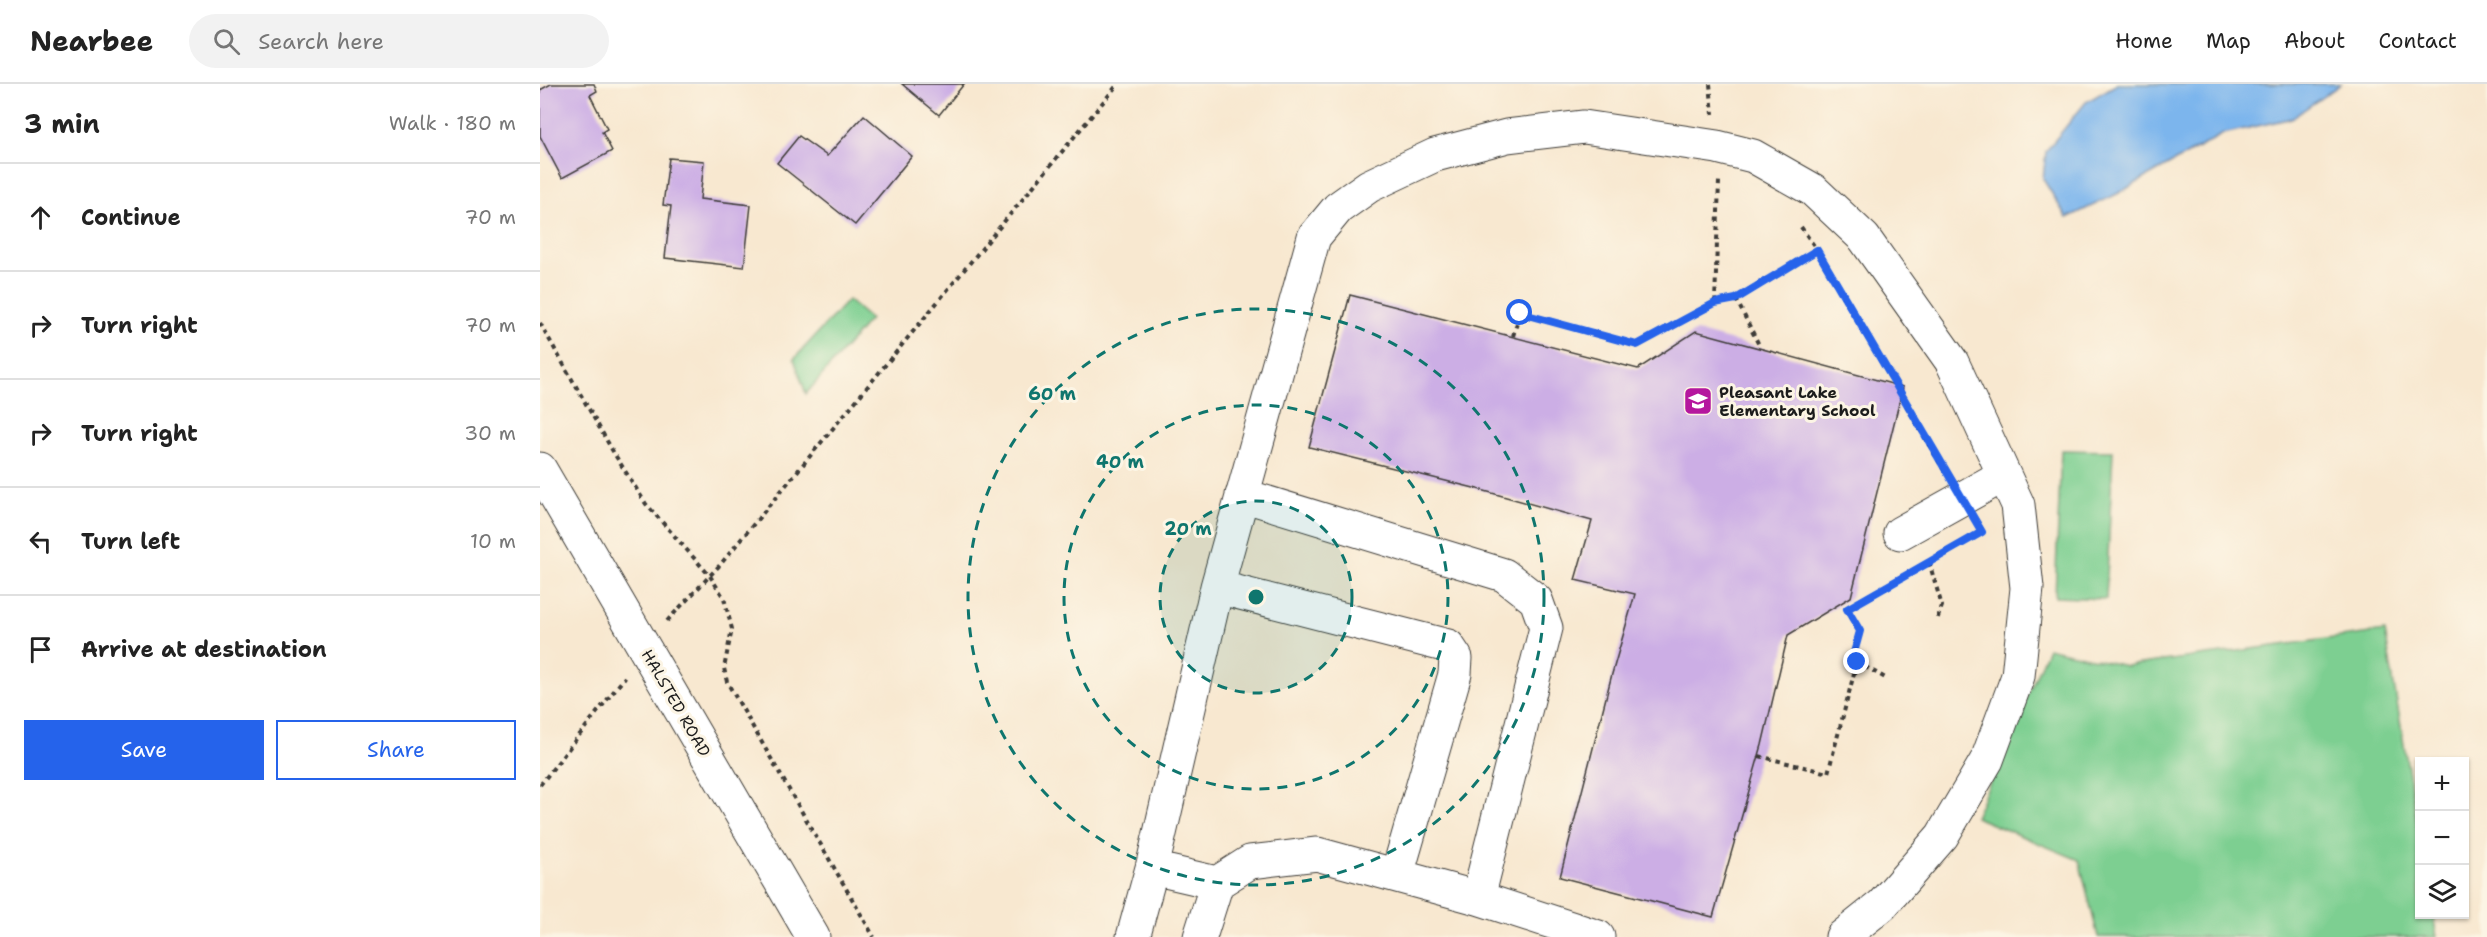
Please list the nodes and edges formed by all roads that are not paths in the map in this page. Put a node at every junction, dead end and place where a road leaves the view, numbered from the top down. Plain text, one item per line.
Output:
1 (540, 469) edge
2 (2004, 475) junction
3 (1242, 495) junction
4 (1900, 533) dead end
5 (1217, 587) junction
6 (1152, 868) junction
7 (1397, 875) junction
8 (1217, 883) junction
9 (1479, 898) junction
10 (813, 937) edge
11 (1133, 937) edge
12 (1200, 937) edge
13 (1598, 937) edge
14 (1842, 937) edge

1 - 10 street, HALSTED ROAD
2 - 3 street
2 - 4 street
2 - 14 street
3 - 5 street
3 - 9 street
5 - 6 street
5 - 7 street
6 - 8 street
6 - 11 street
7 - 8 street
7 - 9 street
8 - 12 street
9 - 13 street

